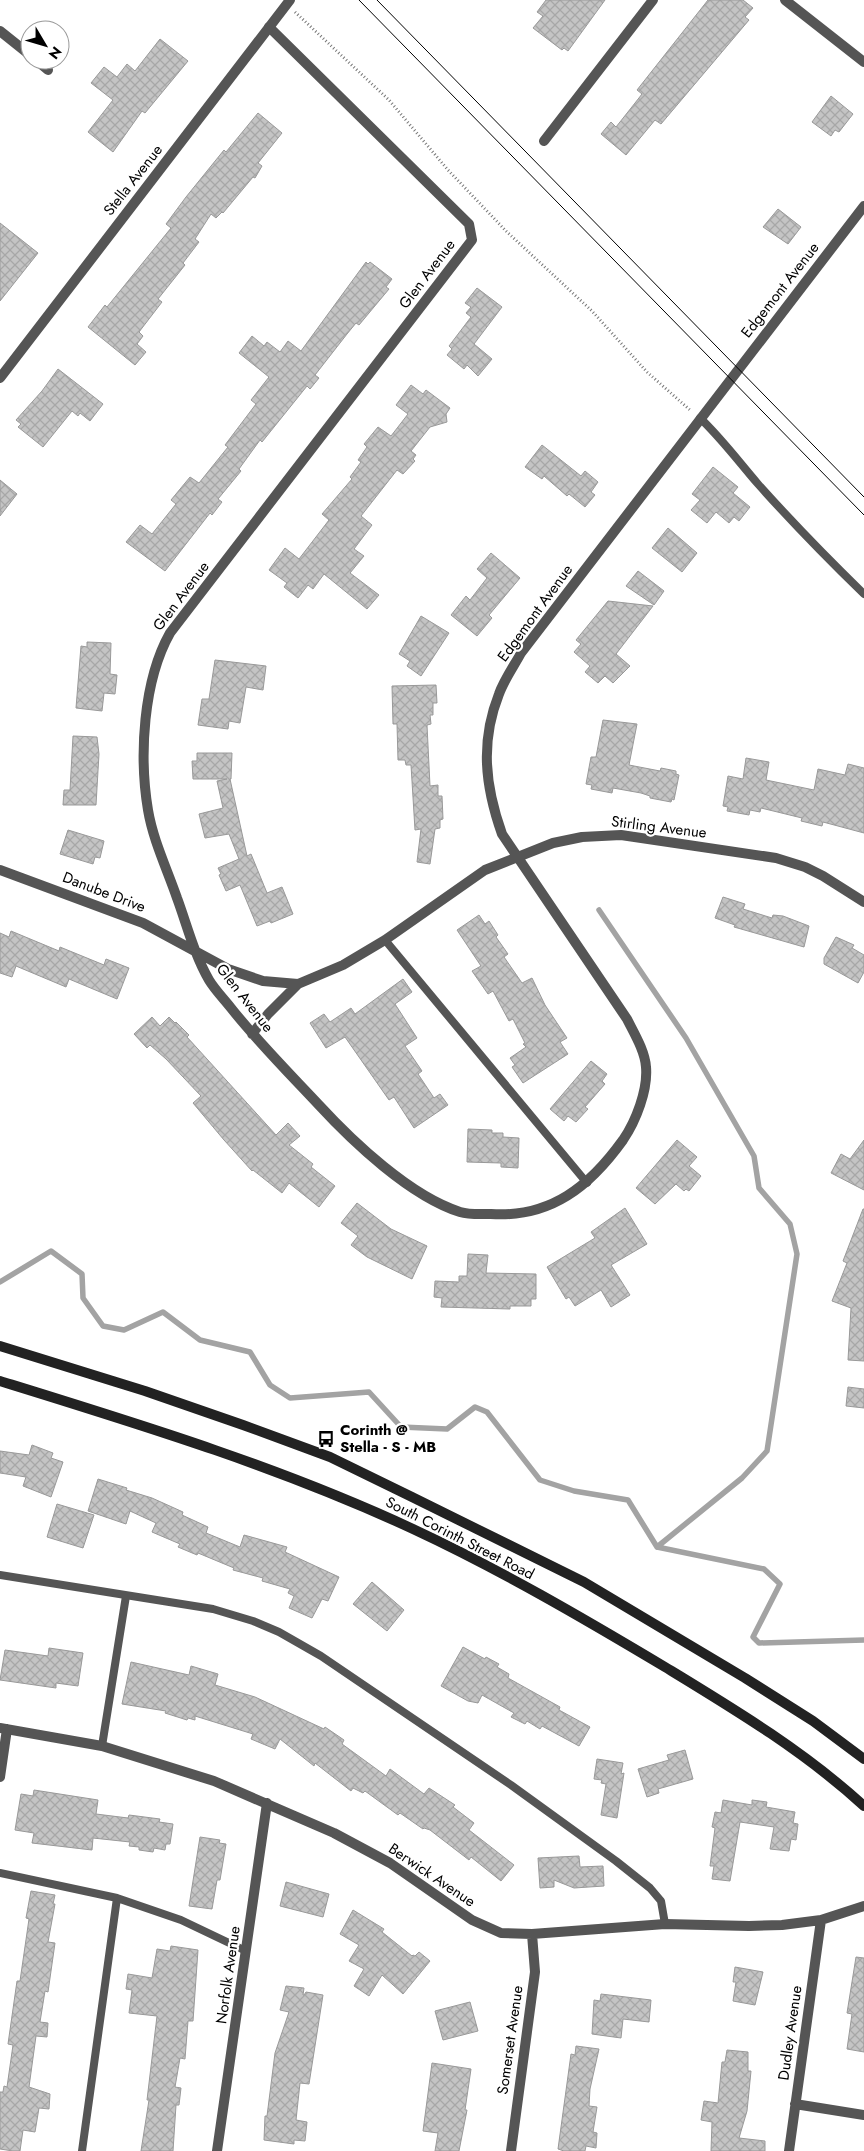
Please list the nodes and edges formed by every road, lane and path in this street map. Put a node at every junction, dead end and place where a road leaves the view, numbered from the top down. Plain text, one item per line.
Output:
1 (653, 0) edge
2 (785, 0) edge
3 (286, 2) edge
4 (269, 27) junction
5 (0, 31) edge
6 (20, 47) edge
7 (864, 62) edge
8 (544, 141) dead end
9 (864, 206) edge
10 (0, 378) edge
11 (700, 418) junction
12 (864, 594) edge
13 (517, 856) junction
14 (0, 870) edge
15 (864, 902) edge
16 (385, 940) junction
17 (195, 950) junction
18 (298, 984) junction
19 (252, 1034) junction
20 (587, 1183) junction
21 (560, 1202) joint
22 (0, 1346) edge
23 (0, 1381) edge
24 (0, 1575) edge
25 (126, 1596) junction
26 (4, 1728) edge
27 (102, 1746) junction
28 (864, 1759) edge
29 (0, 1777) edge
30 (267, 1803) junction
31 (864, 1806) edge
32 (0, 1873) edge
33 (117, 1898) junction
34 (864, 1906) edge
35 (821, 1920) junction
36 (665, 1924) junction
37 (532, 1934) junction
38 (246, 1951) junction
39 (796, 2104) junction
40 (864, 2115) edge
41 (82, 2151) edge
42 (217, 2151) edge
43 (511, 2151) edge
44 (788, 2151) edge

1 - 8 street
2 - 7 street
3 - 4 street, Stella Avenue
3 - 11 path
4 - 10 street, Stella Avenue
4 - 17 street, Glen Avenue
5 - 6 street
9 - 11 street, Edgemont Avenue
11 - 12 lane
11 - 13 street, Edgemont Avenue
13 - 15 street, Stirling Avenue
13 - 16 street, Stirling Avenue
13 - 20 street, Edgemont Avenue
14 - 17 street, Danube Drive
16 - 18 street, Stirling Avenue
16 - 20 lane
17 - 18 street, Stirling Avenue
17 - 19 street, Glen Avenue
18 - 19 street, Stirling Avenue
19 - 21 street, Glen Avenue
20 - 21 street, Edgemont Avenue
22 - 28 main road, South Corinth Street Road
23 - 31 main road, South Corinth Street Road
24 - 25 lane
25 - 27 lane
25 - 36 lane
26 - 27 street, Berwick Avenue
26 - 29 street
27 - 30 street, Berwick Avenue
30 - 37 street, Berwick Avenue
30 - 38 street, Norfolk Avenue
32 - 33 lane
33 - 38 lane
33 - 41 lane
34 - 35 street, Berwick Avenue
35 - 36 street, Berwick Avenue
35 - 39 street, Dudley Avenue
36 - 37 street, Berwick Avenue
37 - 43 street, Somerset Avenue
38 - 42 street, Norfolk Avenue
39 - 40 street
39 - 44 street, Dudley Avenue

